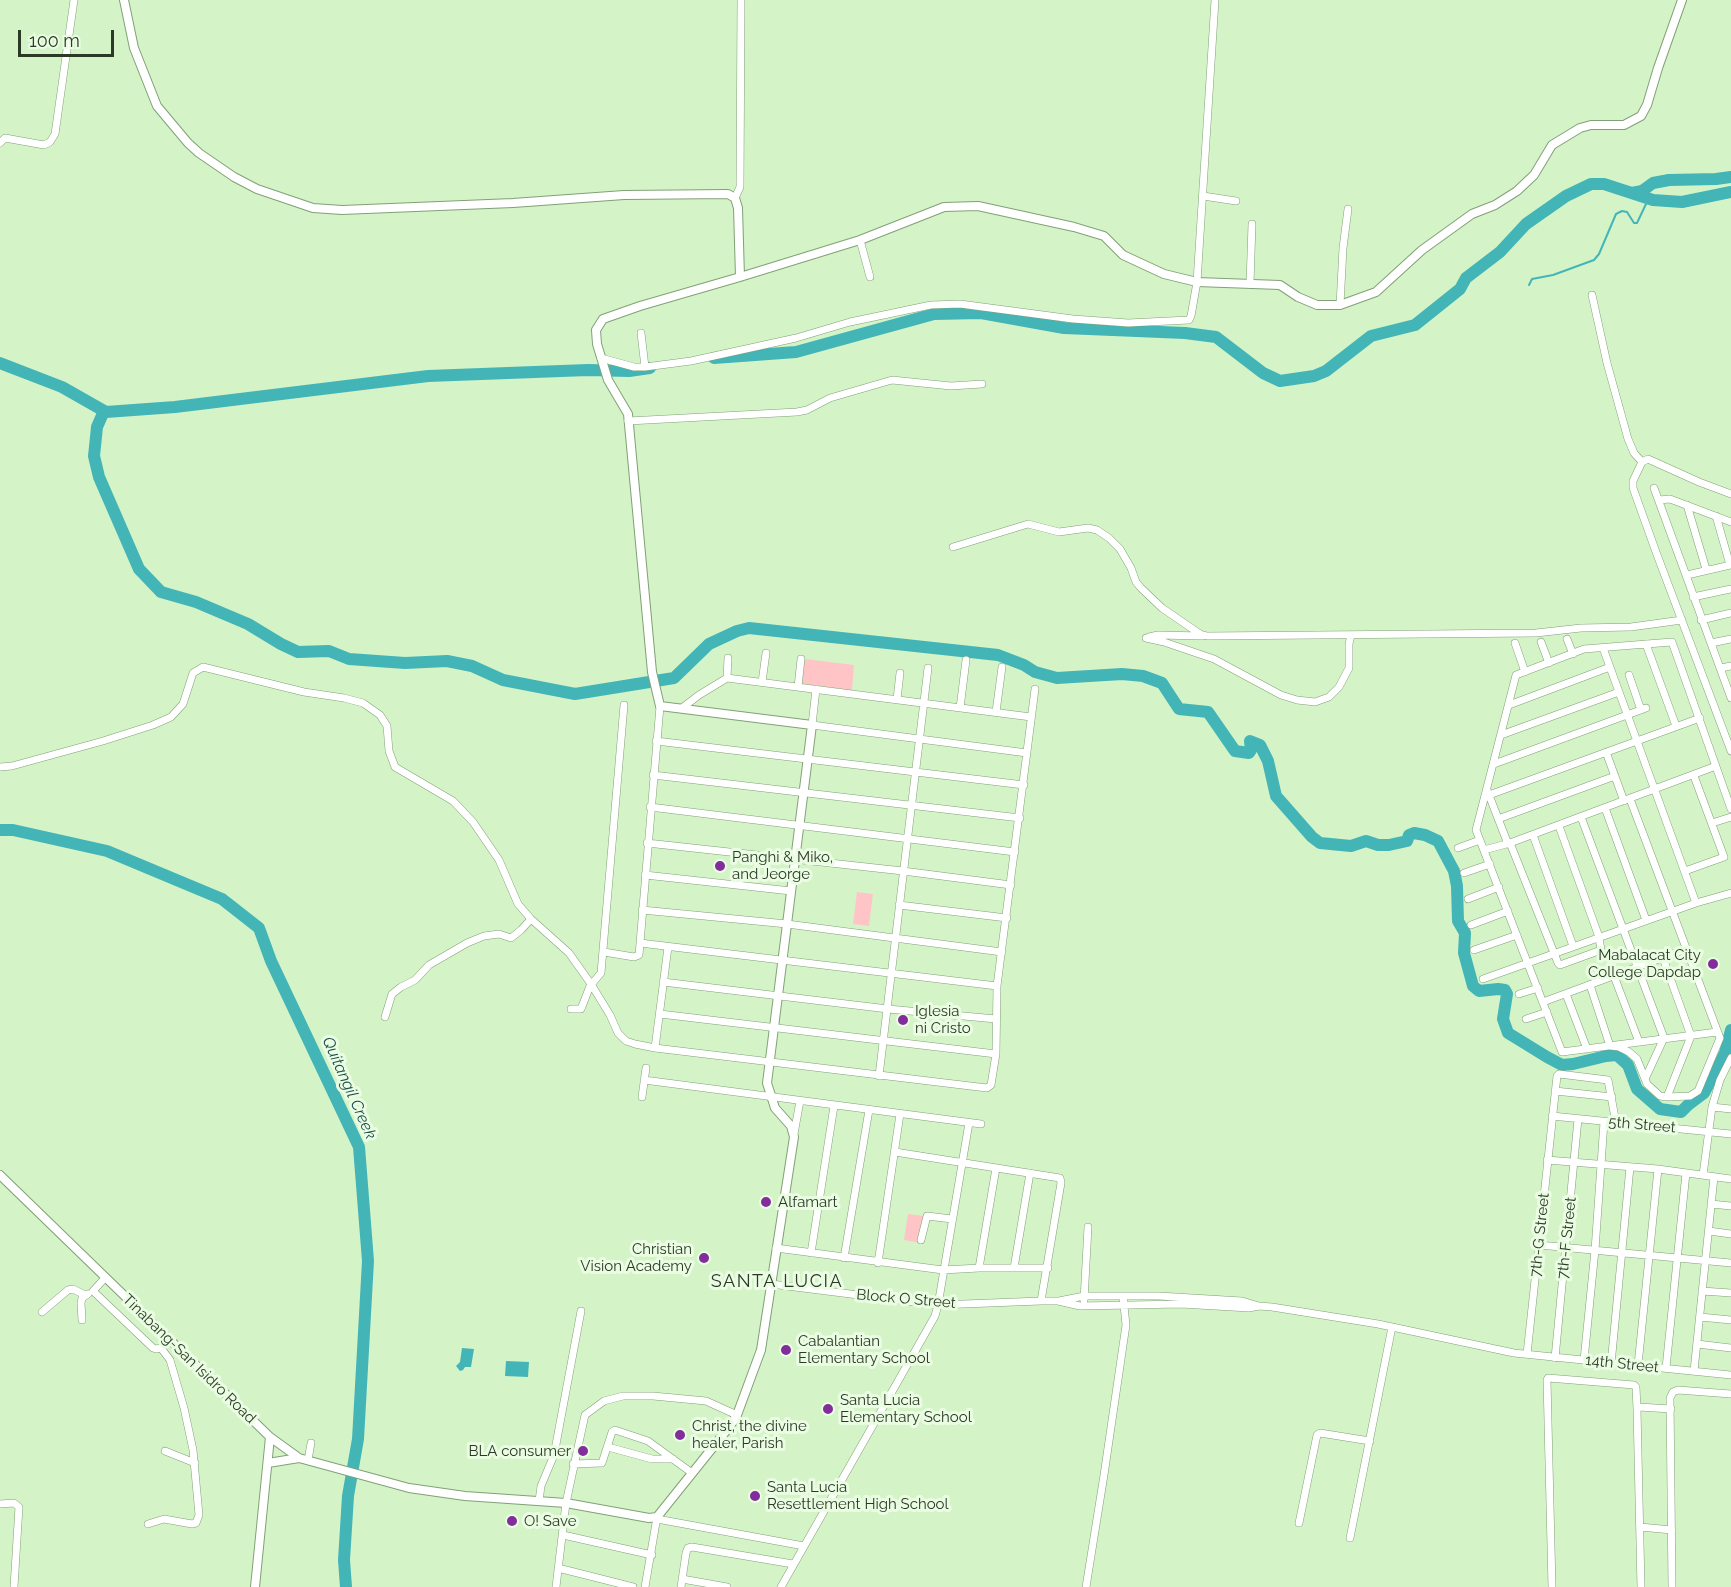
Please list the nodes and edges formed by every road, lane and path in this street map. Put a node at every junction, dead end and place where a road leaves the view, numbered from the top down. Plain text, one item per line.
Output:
1 (74, 0) edge
2 (124, 0) edge
3 (741, 0) edge
4 (1215, 0) edge
5 (1682, 0) edge
6 (0, 143) edge
7 (1203, 196) junction
8 (735, 198) junction
9 (1236, 201) dead end
10 (1348, 209) dead end
11 (1252, 224) dead end
12 (860, 240) junction
13 (740, 277) junction
14 (870, 277) dead end
15 (1197, 282) junction
16 (1250, 284) junction
17 (1592, 295) dead end
18 (1340, 305) junction
19 (641, 333) dead end
20 (602, 360) junction
21 (645, 367) junction
22 (982, 384) dead end
23 (628, 421) junction
24 (1642, 462) junction
25 (1654, 488) dead end
26 (1731, 494) edge
27 (1659, 500) junction
28 (1687, 505) junction
29 (1716, 516) junction
30 (1731, 522) edge
31 (953, 547) dead end
32 (1731, 565) edge
33 (1706, 569) junction
34 (1686, 575) junction
35 (1731, 589) edge
36 (1693, 597) junction
37 (1731, 613) edge
38 (1682, 620) junction
39 (1701, 620) junction
40 (1351, 635) junction
41 (1207, 636) junction
42 (1567, 639) dead end
43 (1731, 639) edge
44 (1541, 642) dead end
45 (1515, 643) dead end
46 (1711, 643) junction
47 (1646, 644) junction
48 (1603, 648) junction
49 (766, 653) dead end
50 (1573, 654) junction
51 (728, 658) dead end
52 (801, 659) dead end
53 (966, 660) dead end
54 (1549, 663) junction
55 (1731, 666) edge
56 (1002, 667) dead end
57 (1610, 667) junction
58 (928, 668) dead end
59 (1721, 668) junction
60 (1525, 672) junction
61 (900, 673) dead end
62 (1629, 675) dead end
63 (727, 678) junction
64 (762, 682) junction
65 (798, 687) junction
66 (816, 689) junction
67 (1035, 689) dead end
68 (1619, 692) junction
69 (1731, 698) edge
70 (897, 699) junction
71 (924, 703) junction
72 (624, 705) dead end
73 (1509, 705) junction
74 (660, 706) junction
75 (682, 708) junction
76 (960, 708) junction
77 (996, 712) junction
78 (1627, 715) junction
79 (1031, 717) junction
80 (1700, 718) junction
81 (812, 725) junction
82 (1676, 726) junction
83 (1501, 735) junction
84 (919, 738) junction
85 (657, 741) junction
86 (1637, 741) junction
87 (1731, 751) edge
88 (1606, 752) junction
89 (1027, 753) junction
90 (808, 759) junction
91 (1494, 764) junction
92 (1716, 766) junction
93 (0, 767) edge
94 (915, 772) junction
95 (653, 775) junction
96 (1615, 776) junction
97 (1694, 776) junction
98 (1024, 785) junction
99 (1655, 790) junction
100 (1488, 792) junction
101 (803, 793) junction
102 (1627, 800) junction
103 (912, 805) junction
104 (650, 807) junction
105 (1605, 808) junction
106 (1731, 809) edge
107 (1581, 817) junction
108 (1731, 817) edge
109 (1020, 818) junction
110 (1498, 819) junction
111 (1712, 823) junction
112 (799, 825) junction
113 (1558, 825) junction
114 (1533, 835) junction
115 (907, 839) junction
116 (1480, 840) junction
117 (647, 843) junction
118 (1509, 844) junction
119 (1458, 848) dead end
120 (1484, 850) junction
121 (1015, 852) junction
122 (795, 859) junction
123 (1490, 864) junction
124 (903, 871) junction
125 (1685, 871) junction
126 (1464, 873) dead end
127 (645, 875) junction
128 (1011, 885) junction
129 (1499, 887) junction
130 (791, 891) junction
131 (1731, 893) edge
132 (1468, 898) dead end
133 (1696, 903) junction
134 (899, 904) junction
135 (642, 910) junction
136 (1508, 911) junction
137 (1672, 911) junction
138 (1007, 918) junction
139 (531, 919) junction
140 (1646, 920) junction
141 (787, 924) junction
142 (1471, 925) dead end
143 (1623, 928) junction
144 (1517, 935) junction
145 (1599, 937) junction
146 (895, 938) junction
147 (640, 943) junction
148 (1573, 946) junction
149 (668, 947) junction
150 (1686, 949) junction
151 (1474, 951) dead end
152 (604, 952) junction
153 (1002, 952) junction
154 (1552, 953) junction
155 (1663, 958) junction
156 (783, 961) junction
157 (1528, 962) junction
158 (1638, 967) junction
159 (891, 973) junction
160 (1614, 976) junction
161 (1483, 979) dead end
162 (663, 982) junction
163 (591, 984) junction
164 (1590, 985) junction
165 (997, 986) junction
166 (1538, 988) junction
167 (778, 994) junction
168 (1519, 994) dead end
169 (1566, 994) junction
170 (1543, 1002) junction
171 (571, 1009) dead end
172 (888, 1009) junction
173 (1547, 1012) junction
174 (660, 1014) junction
175 (385, 1017) dead end
176 (996, 1019) junction
177 (1526, 1019) dead end
178 (774, 1028) junction
179 (1717, 1032) junction
180 (1690, 1034) junction
181 (1664, 1038) junction
182 (1639, 1041) junction
183 (884, 1042) junction
184 (1610, 1046) junction
185 (655, 1048) junction
186 (1587, 1049) junction
187 (996, 1054) junction
188 (1731, 1058) edge
189 (770, 1062) junction
190 (646, 1068) dead end
191 (879, 1076) junction
192 (1645, 1078) junction
193 (644, 1080) junction
194 (1720, 1080) junction
195 (1731, 1081) edge
196 (1555, 1091) junction
197 (642, 1097) dead end
198 (1612, 1097) junction
199 (1667, 1097) junction
200 (772, 1098) junction
201 (800, 1101) junction
202 (834, 1107) junction
203 (1712, 1107) junction
204 (1731, 1109) edge
205 (869, 1110) junction
206 (900, 1114) junction
207 (1552, 1116) junction
208 (1578, 1119) junction
209 (1604, 1122) junction
210 (969, 1123) junction
211 (1616, 1123) junction
212 (981, 1124) dead end
213 (1709, 1131) junction
214 (1731, 1134) edge
215 (794, 1137) junction
216 (895, 1152) junction
217 (1547, 1160) junction
218 (963, 1162) junction
219 (1575, 1163) junction
220 (1601, 1165) junction
221 (1630, 1167) junction
222 (996, 1168) junction
223 (1658, 1169) junction
224 (1029, 1173) junction
225 (1686, 1173) junction
226 (0, 1175) edge
227 (1703, 1175) junction
228 (1714, 1177) junction
229 (1731, 1179) edge
230 (1711, 1204) junction
231 (1731, 1206) edge
232 (952, 1219) junction
233 (1088, 1227) dead end
234 (1709, 1231) junction
235 (1731, 1234) edge
236 (921, 1240) dead end
237 (1539, 1245) junction
238 (776, 1248) junction
239 (1566, 1248) junction
240 (1595, 1250) junction
241 (1623, 1252) junction
242 (811, 1253) junction
243 (1649, 1255) junction
244 (1678, 1257) junction
245 (844, 1258) junction
246 (1705, 1260) junction
247 (878, 1263) junction
248 (1731, 1263) edge
249 (979, 1268) junction
250 (1014, 1268) junction
251 (1048, 1268) junction
252 (943, 1270) junction
253 (105, 1278) junction
254 (771, 1284) junction
255 (93, 1291) junction
256 (1702, 1291) junction
257 (1731, 1293) edge
258 (85, 1295) junction
259 (1084, 1296) junction
260 (1123, 1296) junction
261 (1041, 1301) junction
262 (1058, 1301) junction
263 (1181, 1301) junction
264 (938, 1305) junction
265 (1124, 1305) junction
266 (1084, 1306) junction
267 (581, 1311) dead end
268 (42, 1312) dead end
269 (1700, 1317) junction
270 (82, 1320) dead end
271 (1731, 1320) edge
272 (1392, 1327) junction
273 (170, 1340) junction
274 (1697, 1344) junction
275 (161, 1348) junction
276 (1731, 1348) edge
277 (1527, 1354) junction
278 (1555, 1358) junction
279 (1584, 1360) junction
280 (1611, 1364) junction
281 (1638, 1365) junction
282 (1666, 1368) junction
283 (1694, 1371) junction
284 (1731, 1375) edge
285 (1731, 1394) edge
286 (1637, 1409) junction
287 (1671, 1409) junction
288 (737, 1415) junction
289 (270, 1437) junction
290 (1370, 1441) junction
291 (311, 1443) dead end
292 (608, 1447) junction
293 (165, 1451) dead end
294 (299, 1458) junction
295 (673, 1459) junction
296 (308, 1460) junction
297 (195, 1463) junction
298 (268, 1463) junction
299 (573, 1464) junction
300 (692, 1473) junction
301 (539, 1501) junction
302 (566, 1503) junction
303 (0, 1504) edge
304 (657, 1518) junction
305 (1299, 1523) dead end
306 (147, 1524) dead end
307 (1640, 1527) junction
308 (1672, 1530) junction
309 (563, 1535) junction
310 (1350, 1538) dead end
311 (804, 1546) junction
312 (651, 1555) junction
313 (794, 1564) junction
314 (558, 1568) junction
315 (682, 1583) edge
316 (14, 1587) edge
317 (255, 1587) edge
318 (556, 1587) edge
319 (633, 1587) edge
320 (645, 1587) edge
321 (727, 1587) edge
322 (781, 1587) edge
323 (1086, 1587) edge
324 (1552, 1587) edge
325 (1641, 1587) edge
326 (1672, 1587) edge

1 - 6 street
2 - 8 street
3 - 8 street
4 - 7 street
5 - 18 street
7 - 9 street
7 - 15 street
8 - 13 street
10 - 18 street
11 - 16 street
12 - 13 street
12 - 14 street
12 - 15 street
13 - 20 street
15 - 16 street
15 - 21 street
16 - 18 street
17 - 24 street
19 - 21 street
20 - 21 street
20 - 23 street
22 - 23 street
23 - 74 street
24 - 26 street
24 - 38 street
25 - 27 street
27 - 28 street
27 - 34 street
28 - 29 street
28 - 33 street
29 - 30 street
29 - 32 street
31 - 41 street
32 - 33 street
33 - 34 street
34 - 36 street
35 - 36 street
36 - 39 street
37 - 39 street
38 - 40 street
38 - 87 street
39 - 46 street
40 - 41 street
40 - 41 street
42 - 50 street
43 - 46 street
44 - 54 street
45 - 60 street
46 - 59 street
47 - 48 street
47 - 80 street
47 - 82 street
48 - 50 street
48 - 57 street
49 - 64 street
50 - 54 street
51 - 63 street
52 - 65 street
53 - 76 street
54 - 60 street
55 - 59 street
56 - 77 street
57 - 68 street
57 - 73 street
58 - 71 street
59 - 69 street
60 - 73 street
61 - 70 street
62 - 78 street
63 - 64 street
63 - 75 street
64 - 65 street
65 - 66 street
66 - 70 street
66 - 81 street
67 - 79 street
68 - 78 street
68 - 83 street
70 - 71 street
71 - 76 street
71 - 84 street
72 - 152 street
73 - 83 street
74 - 75 street
74 - 85 street
75 - 81 street
76 - 77 street
77 - 79 street
78 - 86 street
78 - 91 street
79 - 89 street
80 - 82 street
80 - 92 street
81 - 84 street
81 - 90 street
82 - 86 street
83 - 91 street
84 - 89 street
84 - 94 street
85 - 90 street
85 - 95 street
86 - 88 street
86 - 99 street
88 - 96 street
88 - 100 street
89 - 98 street
90 - 94 street
90 - 101 street
91 - 100 street
92 - 97 street
92 - 106 street
93 - 139 street
94 - 98 street
94 - 103 street
95 - 101 street
95 - 104 street
96 - 102 street
96 - 110 street
97 - 99 street
97 - 111 street
98 - 109 street
99 - 102 street
99 - 125 street
100 - 110 street
100 - 116 street
101 - 103 street
101 - 112 street
102 - 105 street
102 - 137 street
103 - 109 street
103 - 115 street
104 - 112 street
104 - 117 street
105 - 107 street
105 - 140 street
107 - 113 street
107 - 143 street
108 - 111 street
109 - 121 street
110 - 118 street
111 - 125 street
112 - 115 street
112 - 122 street
113 - 114 street
113 - 145 street
114 - 118 street
114 - 148 street
115 - 121 street
115 - 124 street
116 - 119 street
116 - 120 street
117 - 122 street
117 - 127 street
118 - 120 street
118 - 154 street
120 - 123 street
121 - 128 street
122 - 124 street
122 - 130 street
123 - 126 street
123 - 129 street
124 - 128 street
124 - 134 street
125 - 133 street
127 - 130 street
127 - 135 street
128 - 138 street
129 - 132 street
129 - 136 street
130 - 141 street
131 - 133 street
133 - 137 street
134 - 138 street
134 - 146 street
135 - 141 street
135 - 147 street
136 - 142 street
136 - 144 street
137 - 140 street
137 - 150 street
138 - 153 street
139 - 163 street
139 - 175 street
140 - 143 street
141 - 146 street
141 - 156 street
143 - 145 street
143 - 158 street
144 - 151 street
144 - 157 street
145 - 148 street
145 - 154 street
146 - 153 street
146 - 159 street
147 - 149 street
147 - 152 street
148 - 154 street
149 - 156 street
149 - 162 street
150 - 155 street
150 - 179 street
152 - 163 street
153 - 165 street
154 - 157 street
155 - 158 street
155 - 180 street
156 - 159 street
156 - 167 street
157 - 161 street
157 - 166 street
158 - 160 street
158 - 181 street
159 - 165 street
159 - 172 street
160 - 164 street
160 - 182 street
162 - 167 street
162 - 174 street
163 - 171 street
163 - 185 street
164 - 169 street
164 - 184 street
165 - 176 street
166 - 168 street
166 - 170 street
167 - 172 street
167 - 178 street
169 - 170 street
169 - 186 street
170 - 173 street
172 - 176 street
172 - 183 street
173 - 177 street
173 - 186 street
174 - 178 street
174 - 185 street
176 - 187 street
178 - 183 street
178 - 189 street
179 - 180 street
179 - 199 street
180 - 181 street
180 - 199 street
181 - 182 street
181 - 192 street
182 - 184 street
183 - 187 street
183 - 191 street
184 - 186 street
184 - 192 street
185 - 189 street
187 - 191 street
188 - 194 street
189 - 191 street
189 - 200 street
190 - 193 street
192 - 199 street
193 - 197 street
193 - 200 street
194 - 195 street
194 - 203 street
196 - 198 street
196 - 198 street
196 - 207 street, 7th-G Street
198 - 211 street
200 - 201 street
200 - 215 street
201 - 202 street
201 - 215 street
202 - 205 street
202 - 242 street
203 - 204 street
203 - 213 street
205 - 206 street
205 - 245 street
206 - 210 street
206 - 216 street
207 - 208 street, 5th Street
207 - 217 street, 7th-G Street
208 - 209 street, 5th Street
208 - 219 street, 7th-F Street
209 - 211 street, 5th Street
209 - 220 street
210 - 212 street
210 - 218 street
211 - 213 street, 5th Street
213 - 214 street, 5th Street
213 - 227 street
215 - 238 street
216 - 218 street
216 - 247 street
217 - 219 street
217 - 237 street, 7th-G Street
218 - 222 street
218 - 232 street
219 - 220 street
219 - 239 street, 7th-F Street
220 - 221 street
220 - 240 street
221 - 223 street
221 - 241 street
222 - 224 street
222 - 249 street
223 - 225 street
223 - 243 street
224 - 250 street
224 - 251 street
225 - 227 street
225 - 244 street
226 - 253 street, Tinabang-San Isidro Road
227 - 228 street
228 - 229 street
228 - 230 street
230 - 231 street
230 - 234 street
232 - 236 street
232 - 252 street
233 - 259 street
234 - 235 street
234 - 246 street
237 - 239 street
237 - 277 street, 7th-G Street
238 - 242 street
238 - 254 street
239 - 240 street
239 - 278 street, 7th-F Street
240 - 241 street
240 - 279 street
241 - 243 street
241 - 280 street
242 - 245 street
243 - 244 street
243 - 281 street
244 - 246 street
244 - 282 street
245 - 247 street
246 - 248 street
246 - 256 street
247 - 252 street
249 - 250 street
249 - 252 street
250 - 251 street
251 - 261 street
252 - 264 street
253 - 255 street
253 - 273 street, Tinabang-San Isidro Road
254 - 264 street, Block O Street
254 - 288 street
255 - 258 street
255 - 275 street
256 - 257 street
256 - 269 street
258 - 268 street
258 - 270 street
259 - 260 street
259 - 262 street
259 - 266 street
260 - 263 street
260 - 265 street
261 - 262 street, Block O Street
261 - 264 street, Block O Street
262 - 266 street
263 - 265 street
263 - 272 street, 14th Street
264 - 311 street
265 - 266 street
265 - 323 street
267 - 301 street
269 - 271 street
269 - 274 street
272 - 277 street, 14th Street
272 - 290 street
273 - 275 street
273 - 289 street, Tinabang-San Isidro Road
274 - 276 street
274 - 283 street
275 - 297 street
277 - 278 street, 14th Street
278 - 279 street, 14th Street
279 - 280 street, 14th Street
280 - 281 street, 14th Street
281 - 282 street, 14th Street
282 - 283 street, 14th Street
283 - 284 street, 14th Street
285 - 287 street
286 - 287 street
286 - 307 street
286 - 324 street
287 - 308 street
288 - 299 street
288 - 300 street
289 - 294 street, Tinabang-San Isidro Road
289 - 298 street
290 - 305 street
290 - 310 street
291 - 296 street
292 - 295 street
292 - 295 street
292 - 299 street
293 - 297 street
294 - 296 street
294 - 298 street
295 - 300 street
296 - 301 street
297 - 306 street
298 - 317 street
299 - 302 street
300 - 304 street
301 - 302 street
302 - 304 street
302 - 309 street
303 - 316 street
304 - 311 street
304 - 312 street
307 - 308 street
307 - 325 street
308 - 326 street
309 - 312 street
309 - 314 street
311 - 313 street
312 - 320 street
313 - 315 street
313 - 322 street
314 - 318 street
314 - 319 street
315 - 321 street

